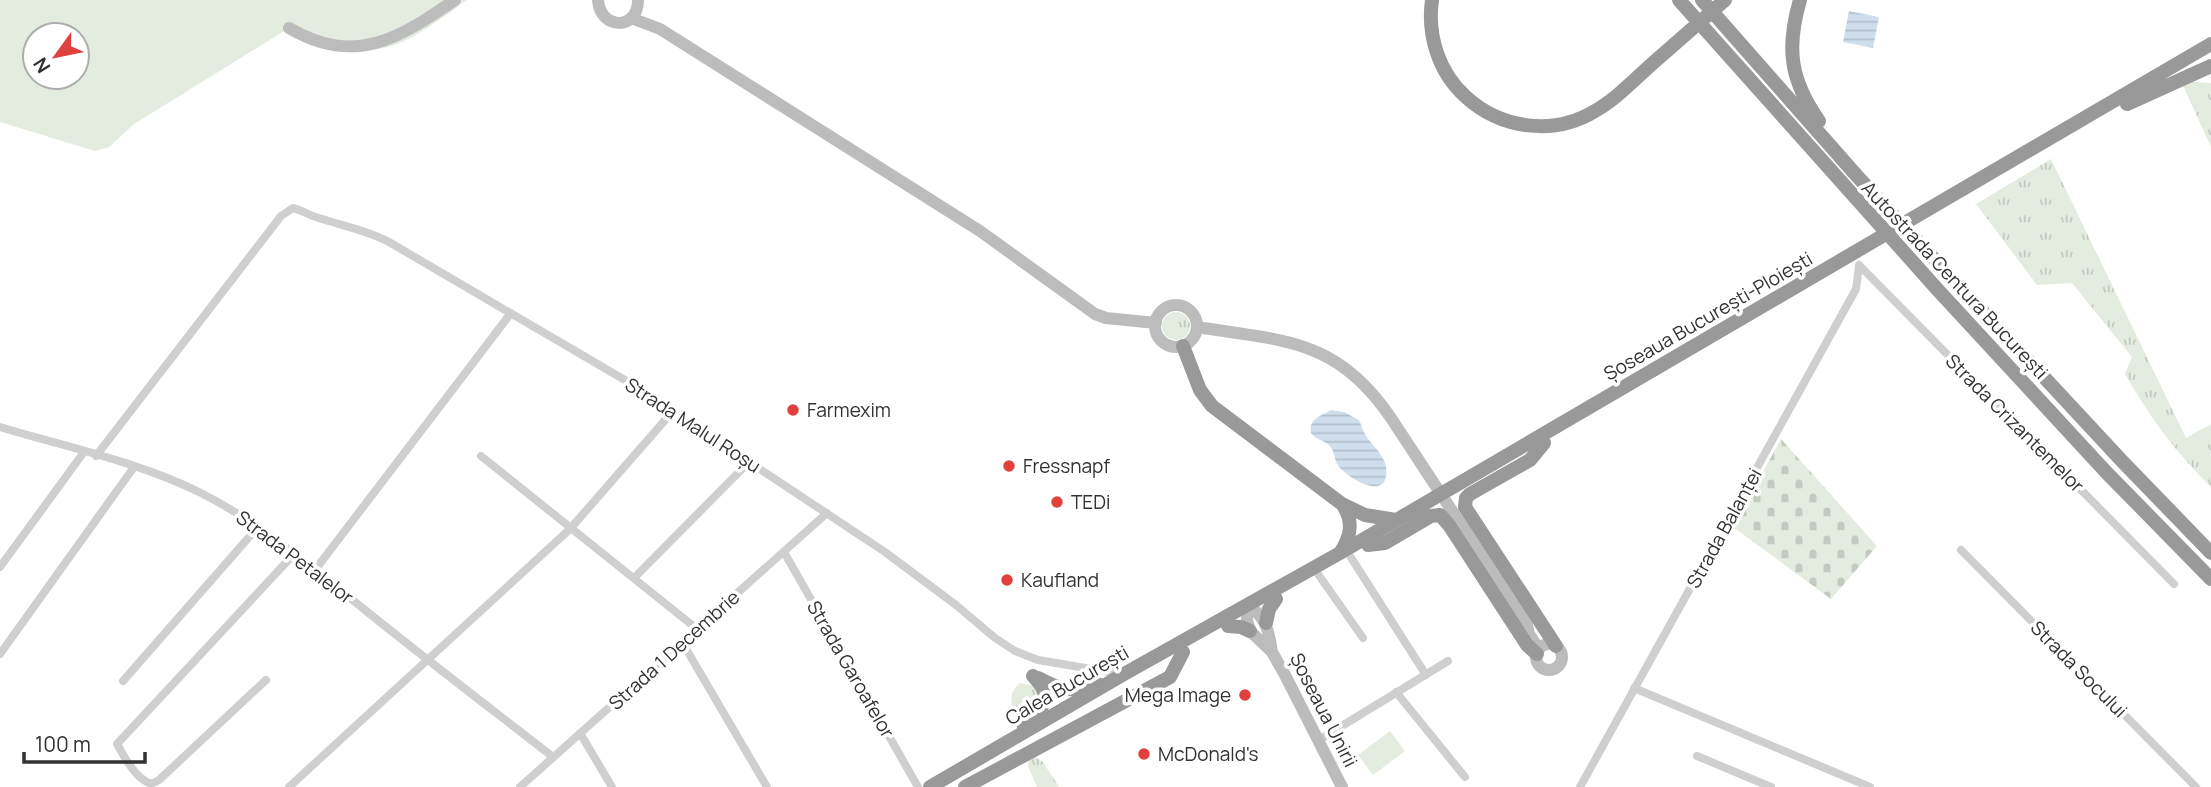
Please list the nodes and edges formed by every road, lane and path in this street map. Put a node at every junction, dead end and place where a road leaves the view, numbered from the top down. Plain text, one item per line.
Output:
1 (455, 0) edge
2 (598, 0) edge
3 (1432, 0) edge
4 (1702, 0) edge
5 (1725, 0) edge
6 (1800, 0) edge
7 (638, 1) edge
8 (1681, 3) edge
9 (631, 18) junction
10 (289, 28) dead end
11 (660, 29) junction
12 (2211, 47) edge
13 (2211, 66) edge
14 (2211, 74) edge
15 (2120, 108) junction
16 (1842, 159) junction
17 (1857, 264) junction
18 (511, 313) junction
19 (1156, 323) junction
20 (1197, 327) junction
21 (1183, 346) junction
22 (673, 411) junction
23 (0, 427) edge
24 (1544, 443) junction
25 (84, 452) junction
26 (96, 456) junction
27 (481, 456) dead end
28 (749, 462) junction
29 (134, 467) junction
30 (1342, 504) junction
31 (827, 513) junction
32 (1398, 520) junction
33 (258, 527) junction
34 (570, 529) junction
35 (1368, 545) junction
36 (1961, 550) dead end
37 (784, 552) junction
38 (2211, 553) edge
39 (294, 554) junction
40 (1345, 555) junction
41 (0, 566) edge
42 (315, 570) junction
43 (1318, 574) junction
44 (634, 578) junction
45 (2211, 579) edge
46 (2174, 584) dead end
47 (1276, 599) junction
48 (1250, 610) junction
49 (1226, 622) junction
50 (1266, 623) junction
51 (697, 629) junction
52 (1250, 631) junction
53 (1363, 638) dead end
54 (682, 642) junction
55 (1545, 648) junction
56 (1182, 652) junction
57 (1272, 652) junction
58 (0, 654) edge
59 (426, 659) junction
60 (1448, 661) dead end
61 (1077, 666) junction
62 (1124, 674) junction
63 (1426, 675) junction
64 (266, 680) dead end
65 (123, 681) dead end
66 (1634, 688) junction
67 (1078, 689) junction
68 (1396, 692) junction
69 (580, 733) junction
70 (1319, 740) junction
71 (984, 755) junction
72 (1697, 756) dead end
73 (553, 757) junction
74 (1465, 777) dead end
75 (289, 787) edge
76 (520, 787) edge
77 (612, 787) edge
78 (767, 787) edge
79 (918, 787) edge
80 (930, 787) edge
81 (946, 787) edge
82 (965, 787) edge
83 (1342, 787) edge
84 (1580, 787) edge
85 (1771, 787) edge
86 (1870, 787) edge
87 (2196, 787) edge

1 - 10 street
2 - 9 street
3 - 5 highway
4 - 16 highway, Autostrada Centura București
6 - 16 highway
7 - 9 street
7 - 11 street
8 - 45 highway, Autostrada Centura București
9 - 11 street
11 - 19 street
12 - 15 highway, Șoseaua București-Ploiești
12 - 32 highway, Șoseaua București-Ploiești
13 - 15 highway
14 - 15 street
15 - 17 highway, Șoseaua București-Ploiești
16 - 38 highway, Autostrada Centura București
17 - 24 highway, Șoseaua București-Ploiești
17 - 46 street, Strada Crizantemelor
17 - 66 street, Strada Balanței
18 - 22 street, Strada Malul Roșu
18 - 26 street, Strada Malul Roșu
18 - 42 street
19 - 20 street
19 - 21 street
20 - 21 street
20 - 55 street
21 - 30 highway
22 - 28 street, Strada Malul Roșu
22 - 34 street
23 - 25 street, Strada Petalelor
24 - 35 highway, Șoseaua București-Ploiești
24 - 55 highway
25 - 26 street, Strada Petalelor
25 - 41 street
26 - 29 street, Strada Petalelor
27 - 34 street
28 - 31 street, Strada Malul Roșu
28 - 44 street
29 - 33 street, Strada Petalelor
29 - 58 street
30 - 32 highway
30 - 40 highway
31 - 37 street, Strada 1 Decembrie
31 - 61 street, Strada Malul Roșu
32 - 40 highway, Șoseaua București-Ploiești
33 - 39 street, Strada Petalelor
33 - 65 street
34 - 44 street
34 - 59 street
35 - 40 highway, Șoseaua București-Ploiești
35 - 55 highway
36 - 87 street, Strada Socului
37 - 51 street, Strada 1 Decembrie
37 - 79 street, Strada Garoafelor
39 - 42 street, Strada Petalelor
39 - 64 street
40 - 43 highway, Șoseaua București-Ploiești
40 - 48 highway, Șoseaua București-Ploiești
40 - 63 street
42 - 59 street, Strada Petalelor
43 - 47 highway, Șoseaua București-Ploiești
43 - 53 street
44 - 51 street
47 - 48 highway, Șoseaua București-Ploiești
47 - 50 highway
48 - 49 highway, Șoseaua București-Ploiești
48 - 50 street
48 - 52 street
49 - 52 highway
49 - 56 highway, Calea București
49 - 62 highway, Calea București
50 - 57 street, Șoseaua Unirii
51 - 54 street, Strada 1 Decembrie
52 - 57 street, Șoseaua Unirii
54 - 69 street, Strada 1 Decembrie
54 - 78 street
56 - 81 highway, Calea București
56 - 82 highway
57 - 70 street, Șoseaua Unirii
59 - 73 street, Strada Petalelor
59 - 75 street
60 - 63 street
61 - 62 street, Strada Malul Roșu
61 - 67 street
62 - 67 highway
62 - 71 highway, Calea București
63 - 68 street
66 - 84 street, Strada Balanței
66 - 86 street
67 - 71 highway
68 - 70 street
68 - 74 street
69 - 73 street, Strada 1 Decembrie
69 - 77 street
70 - 83 street, Șoseaua Unirii
71 - 80 highway, Calea București
72 - 85 street
73 - 76 street, Strada 1 Decembrie

